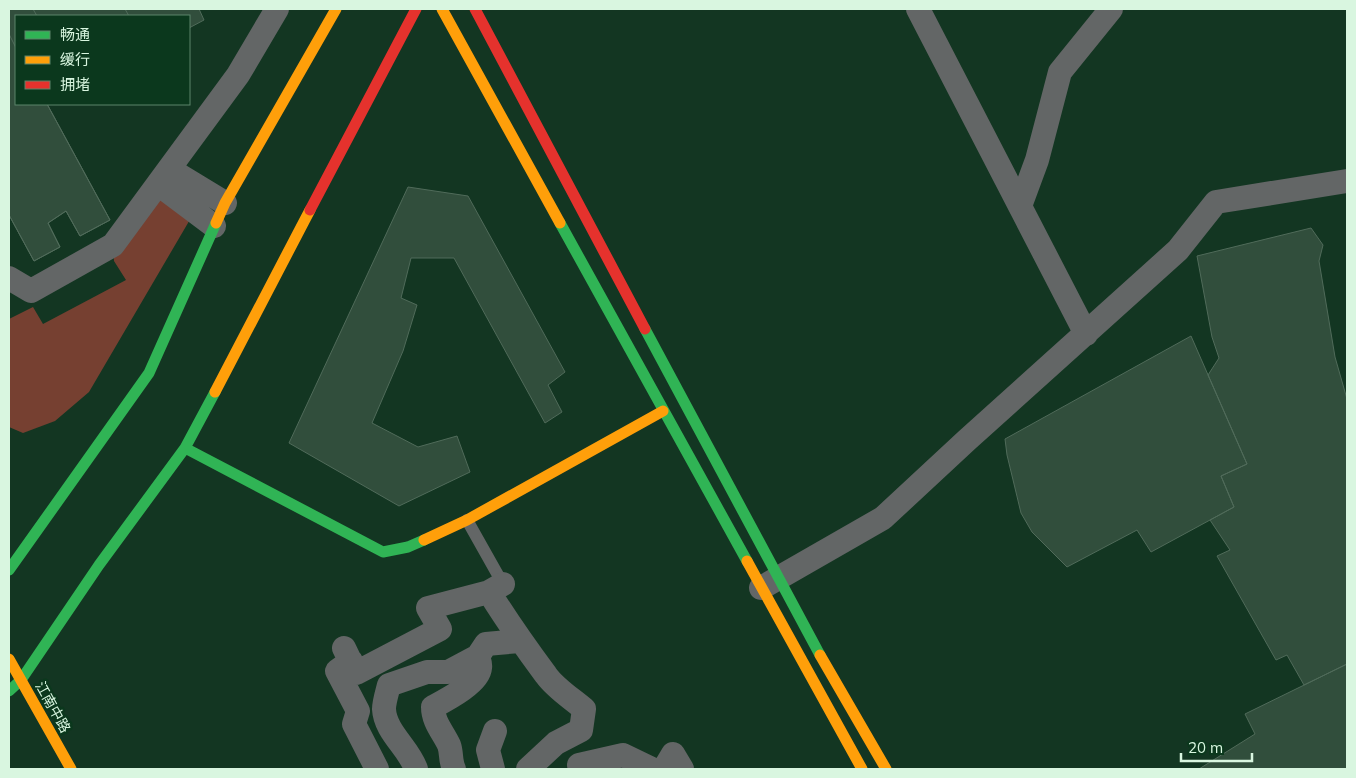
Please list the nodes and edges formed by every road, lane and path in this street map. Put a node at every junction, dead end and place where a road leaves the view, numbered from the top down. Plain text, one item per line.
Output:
1 (277, 9) edge
2 (336, 9) edge
3 (416, 9) edge
4 (442, 9) edge
5 (475, 9) edge
6 (1111, 9) edge
7 (923, 12) edge
8 (164, 176) junction
9 (1347, 181) edge
10 (225, 203) junction
11 (1020, 206) junction
12 (214, 226) junction
13 (9, 278) edge
14 (1086, 334) junction
15 (663, 411) junction
16 (185, 448) junction
17 (467, 520) junction
18 (9, 570) edge
19 (770, 583) junction
20 (496, 588) junction
21 (520, 641) junction
22 (478, 656) junction
23 (9, 659) edge
24 (21, 680) junction
25 (9, 691) edge
26 (495, 732) dead end
27 (578, 732) junction
28 (576, 767) edge
29 (70, 769) edge
30 (377, 769) edge
31 (416, 769) edge
32 (454, 769) edge
33 (493, 769) edge
34 (528, 769) edge
35 (652, 769) edge
36 (664, 769) edge
37 (682, 769) edge
38 (862, 769) edge
39 (886, 769) edge

1 - 8 street
2 - 10 street
3 - 16 street
4 - 15 street
5 - 19 street
6 - 11 street
7 - 11 street
8 - 10 street
8 - 12 street
8 - 13 street
9 - 14 street
10 - 12 street
11 - 14 street
12 - 18 street
14 - 19 street
15 - 17 street
15 - 19 street
16 - 17 street
16 - 24 street
17 - 20 lane
19 - 38 street
19 - 39 street
20 - 21 street
20 - 30 street
21 - 22 street
21 - 27 street
22 - 31 street
22 - 32 street
23 - 24 street, 江南中路
24 - 25 street
24 - 29 street, 江南中路
26 - 33 street
27 - 28 street
27 - 34 street
28 - 35 street
36 - 37 street

